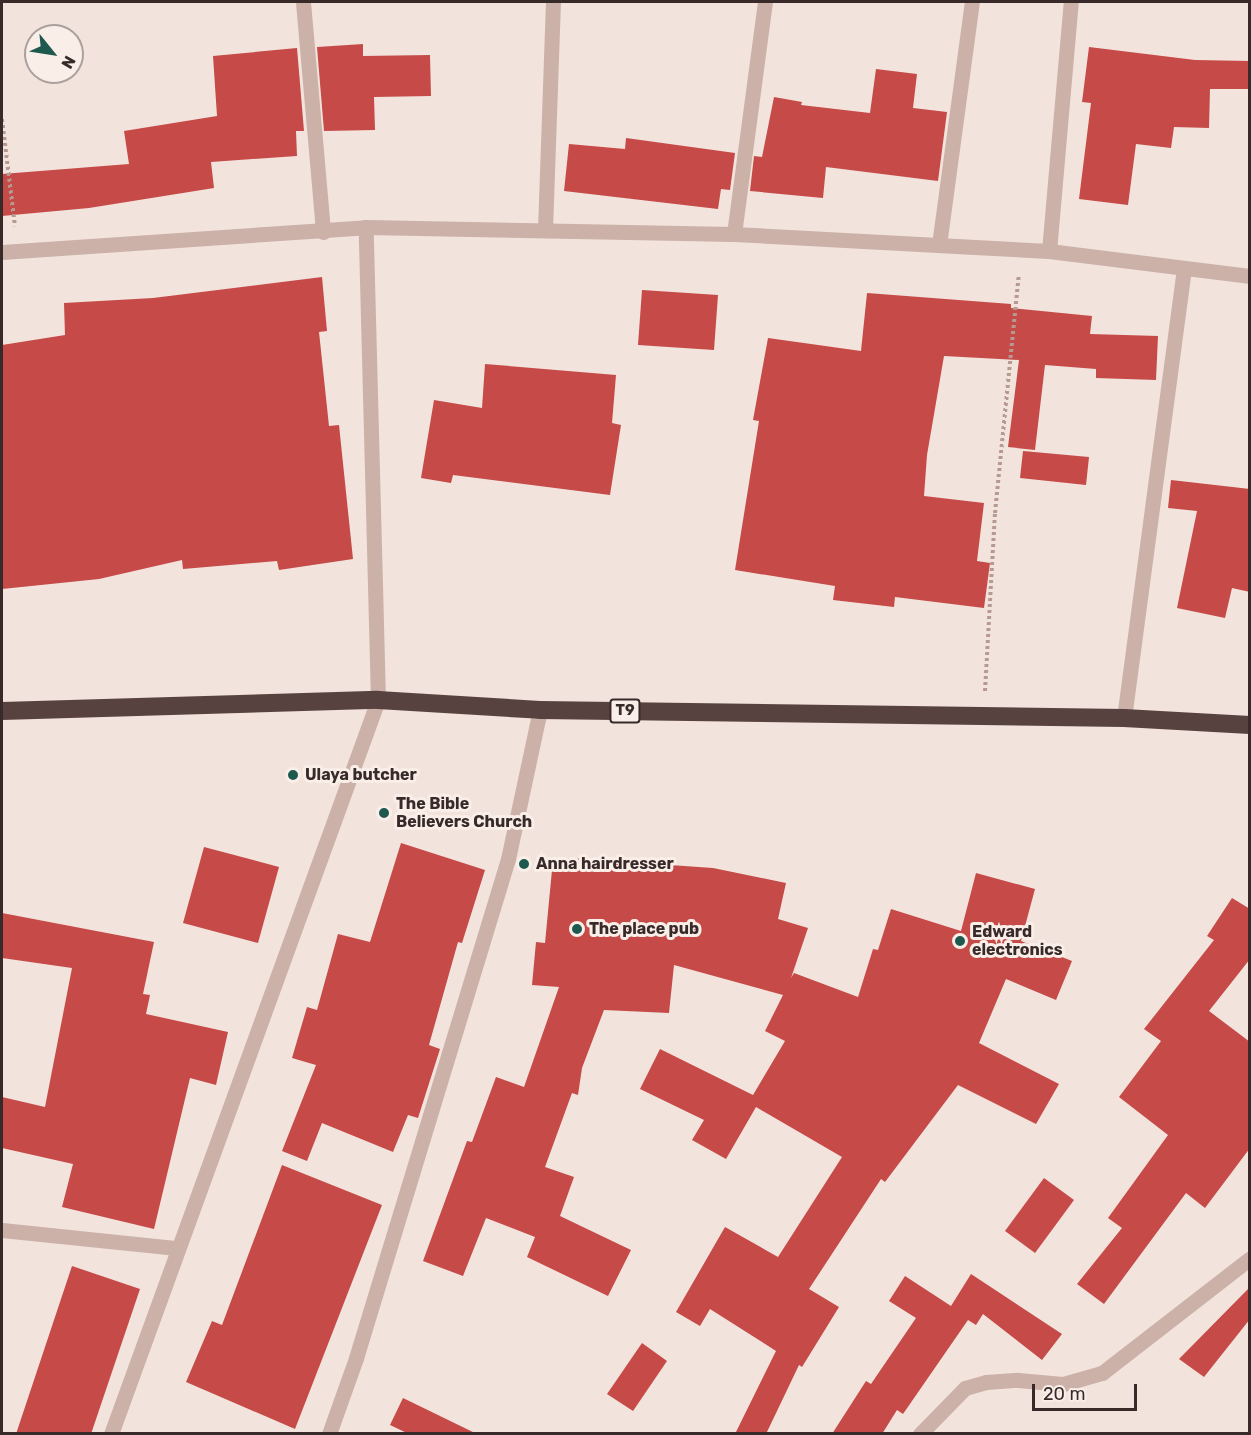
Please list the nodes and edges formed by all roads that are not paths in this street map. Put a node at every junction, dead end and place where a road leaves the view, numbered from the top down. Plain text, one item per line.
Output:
1 (303, 2) edge
2 (553, 2) edge
3 (765, 2) edge
4 (972, 2) edge
5 (1071, 2) edge
6 (366, 227) junction
7 (545, 230) junction
8 (323, 232) junction
9 (734, 234) junction
10 (939, 245) junction
11 (1049, 251) junction
12 (2, 252) edge
13 (1184, 268) junction
14 (1250, 276) edge
15 (378, 700) junction
16 (540, 710) junction
17 (2, 711) edge
18 (1124, 718) junction
19 (1250, 725) edge
20 (2, 1230) edge
21 (177, 1248) junction
22 (1250, 1258) edge
23 (111, 1434) edge
24 (328, 1434) edge
25 (920, 1434) edge

1 - 8 street
2 - 7 street
3 - 9 street
4 - 10 street
5 - 11 street
6 - 7 street
6 - 8 street
6 - 15 street
7 - 9 street
8 - 12 street
9 - 10 street
10 - 11 street
11 - 13 street
13 - 14 street
13 - 18 street
15 - 16 highway, T9
15 - 17 highway, T9
15 - 21 street
16 - 18 highway, T9
16 - 24 street
18 - 19 highway, T9
20 - 21 street
21 - 23 street
22 - 25 street

